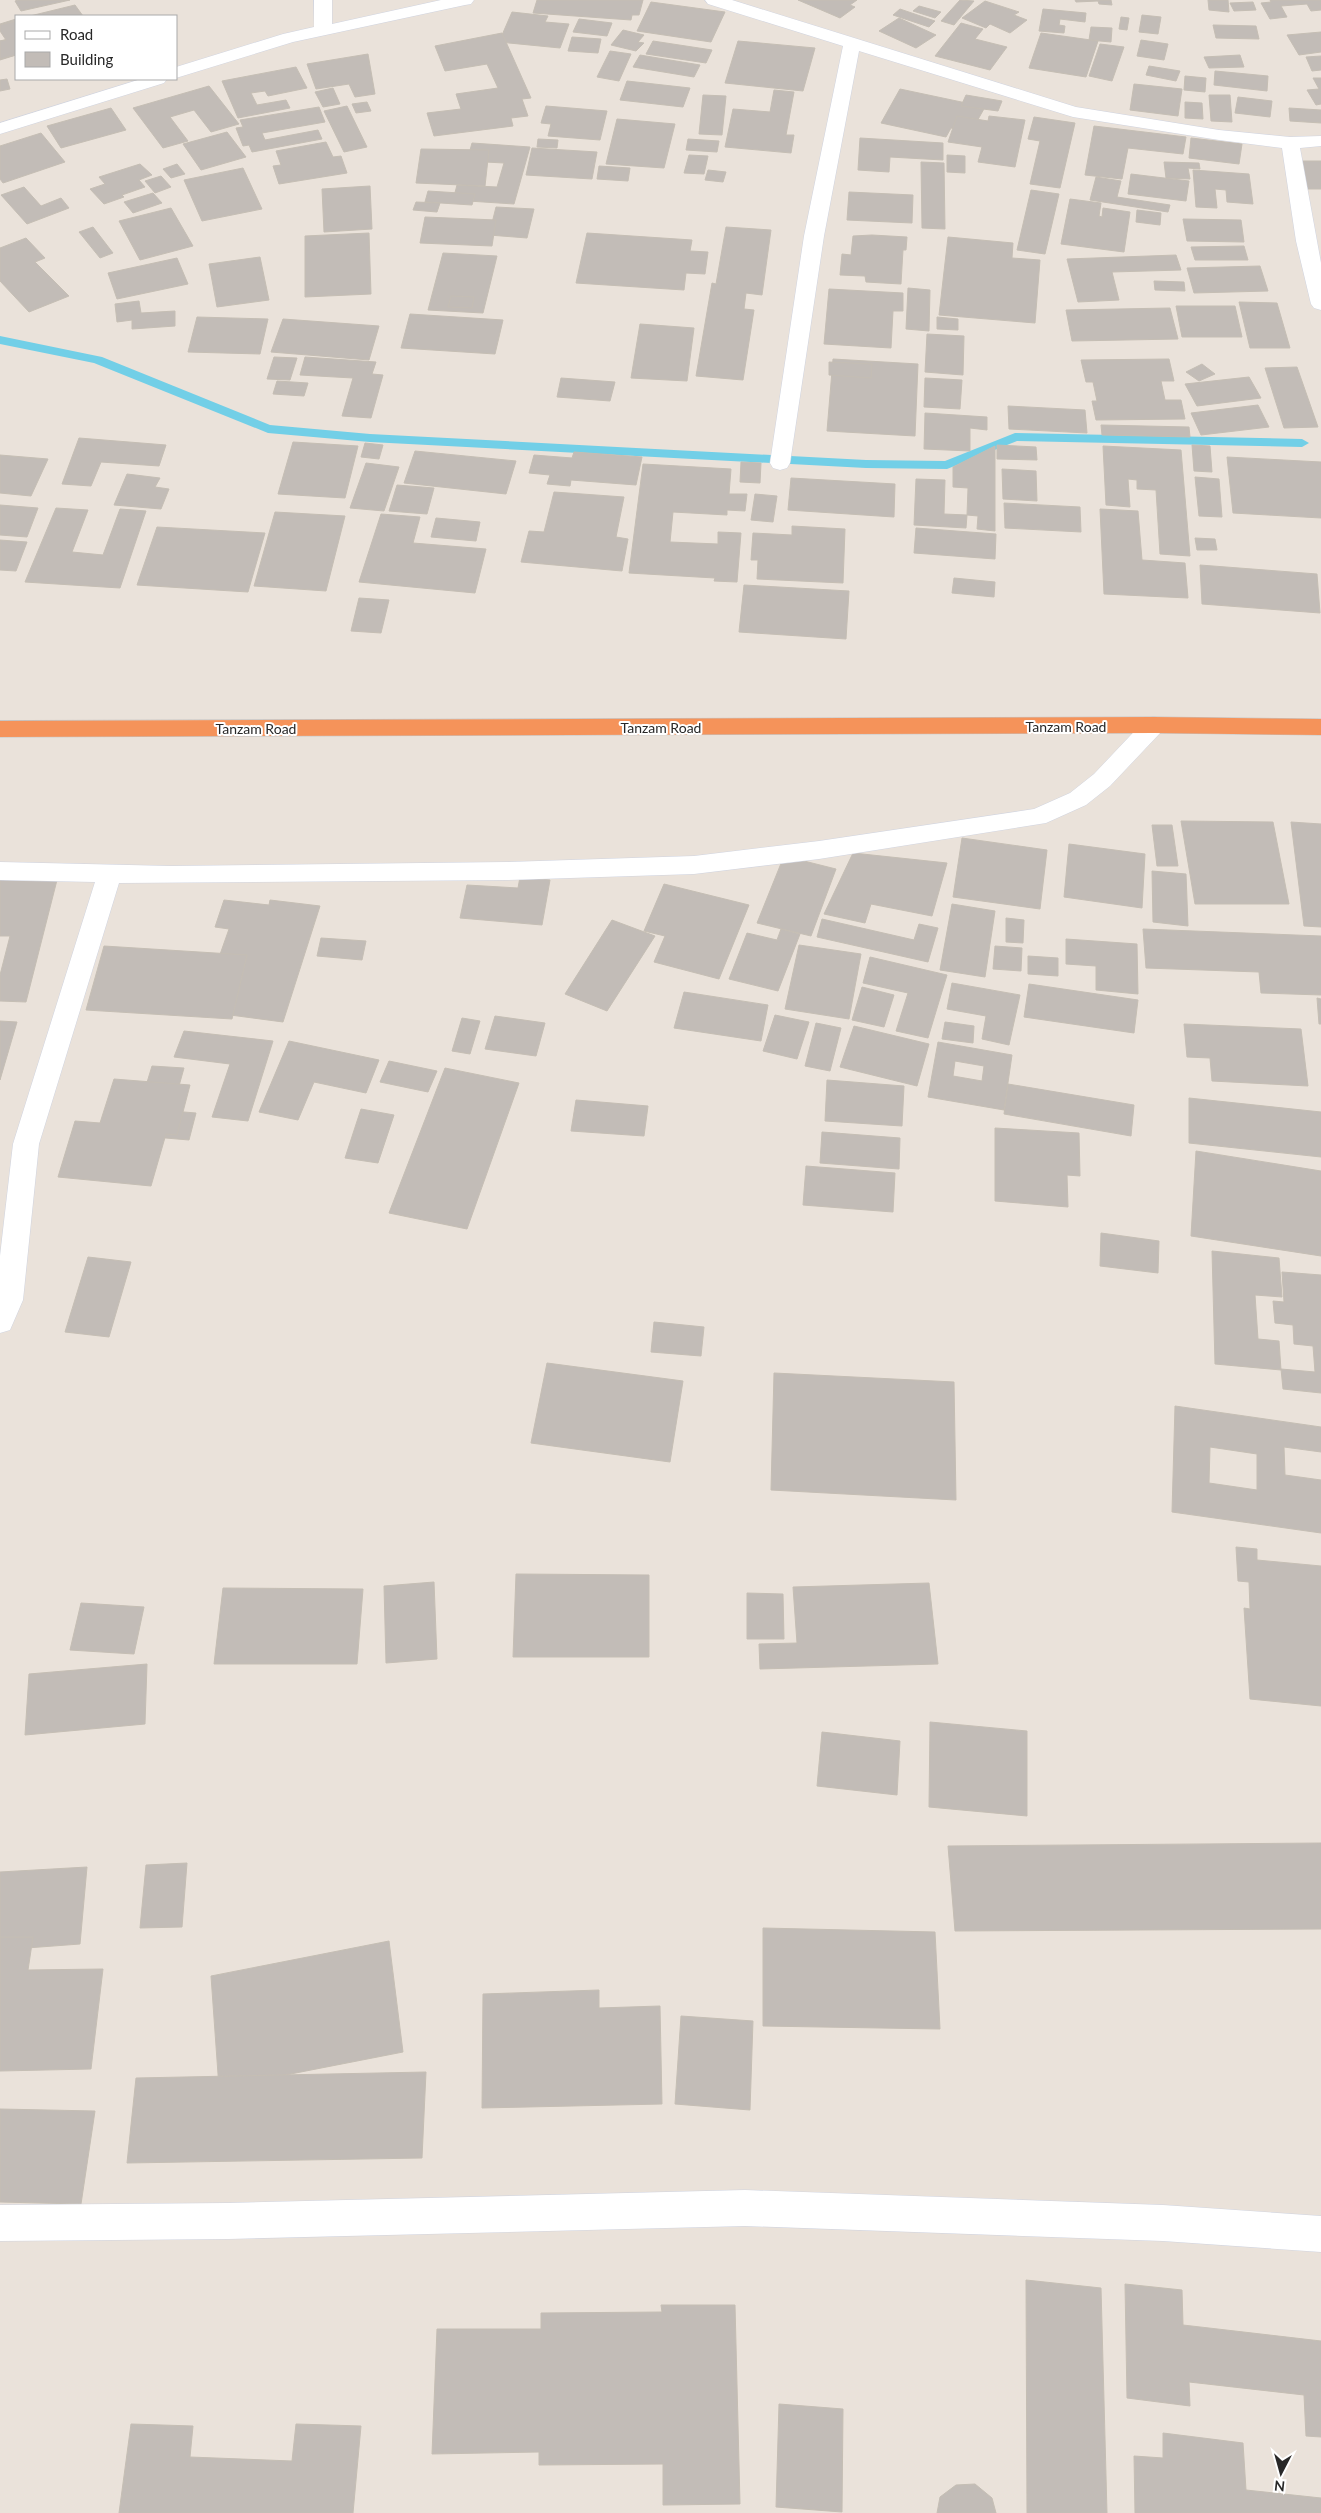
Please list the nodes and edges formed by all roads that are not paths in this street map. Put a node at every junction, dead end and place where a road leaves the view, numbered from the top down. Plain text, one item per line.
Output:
1 (323, 0) edge
2 (465, 0) edge
3 (714, 0) edge
4 (323, 30) junction
5 (852, 44) junction
6 (178, 72) edge
7 (155, 80) edge
8 (0, 129) edge
9 (1321, 141) edge
10 (1290, 143) junction
11 (1321, 304) edge
12 (780, 463) dead end
13 (1154, 725) junction
14 (1321, 727) edge
15 (0, 729) edge
16 (0, 871) edge
17 (110, 874) junction
18 (0, 1321) edge
19 (0, 2224) edge
20 (1321, 2234) edge

1 - 4 street
2 - 4 street
3 - 5 street
4 - 6 street
5 - 10 street
5 - 12 street
7 - 8 street
9 - 10 street
10 - 11 street
13 - 14 highway, Tanzam Road
13 - 15 highway, Tanzam Road
13 - 17 street
16 - 17 street
17 - 18 street
19 - 20 street

